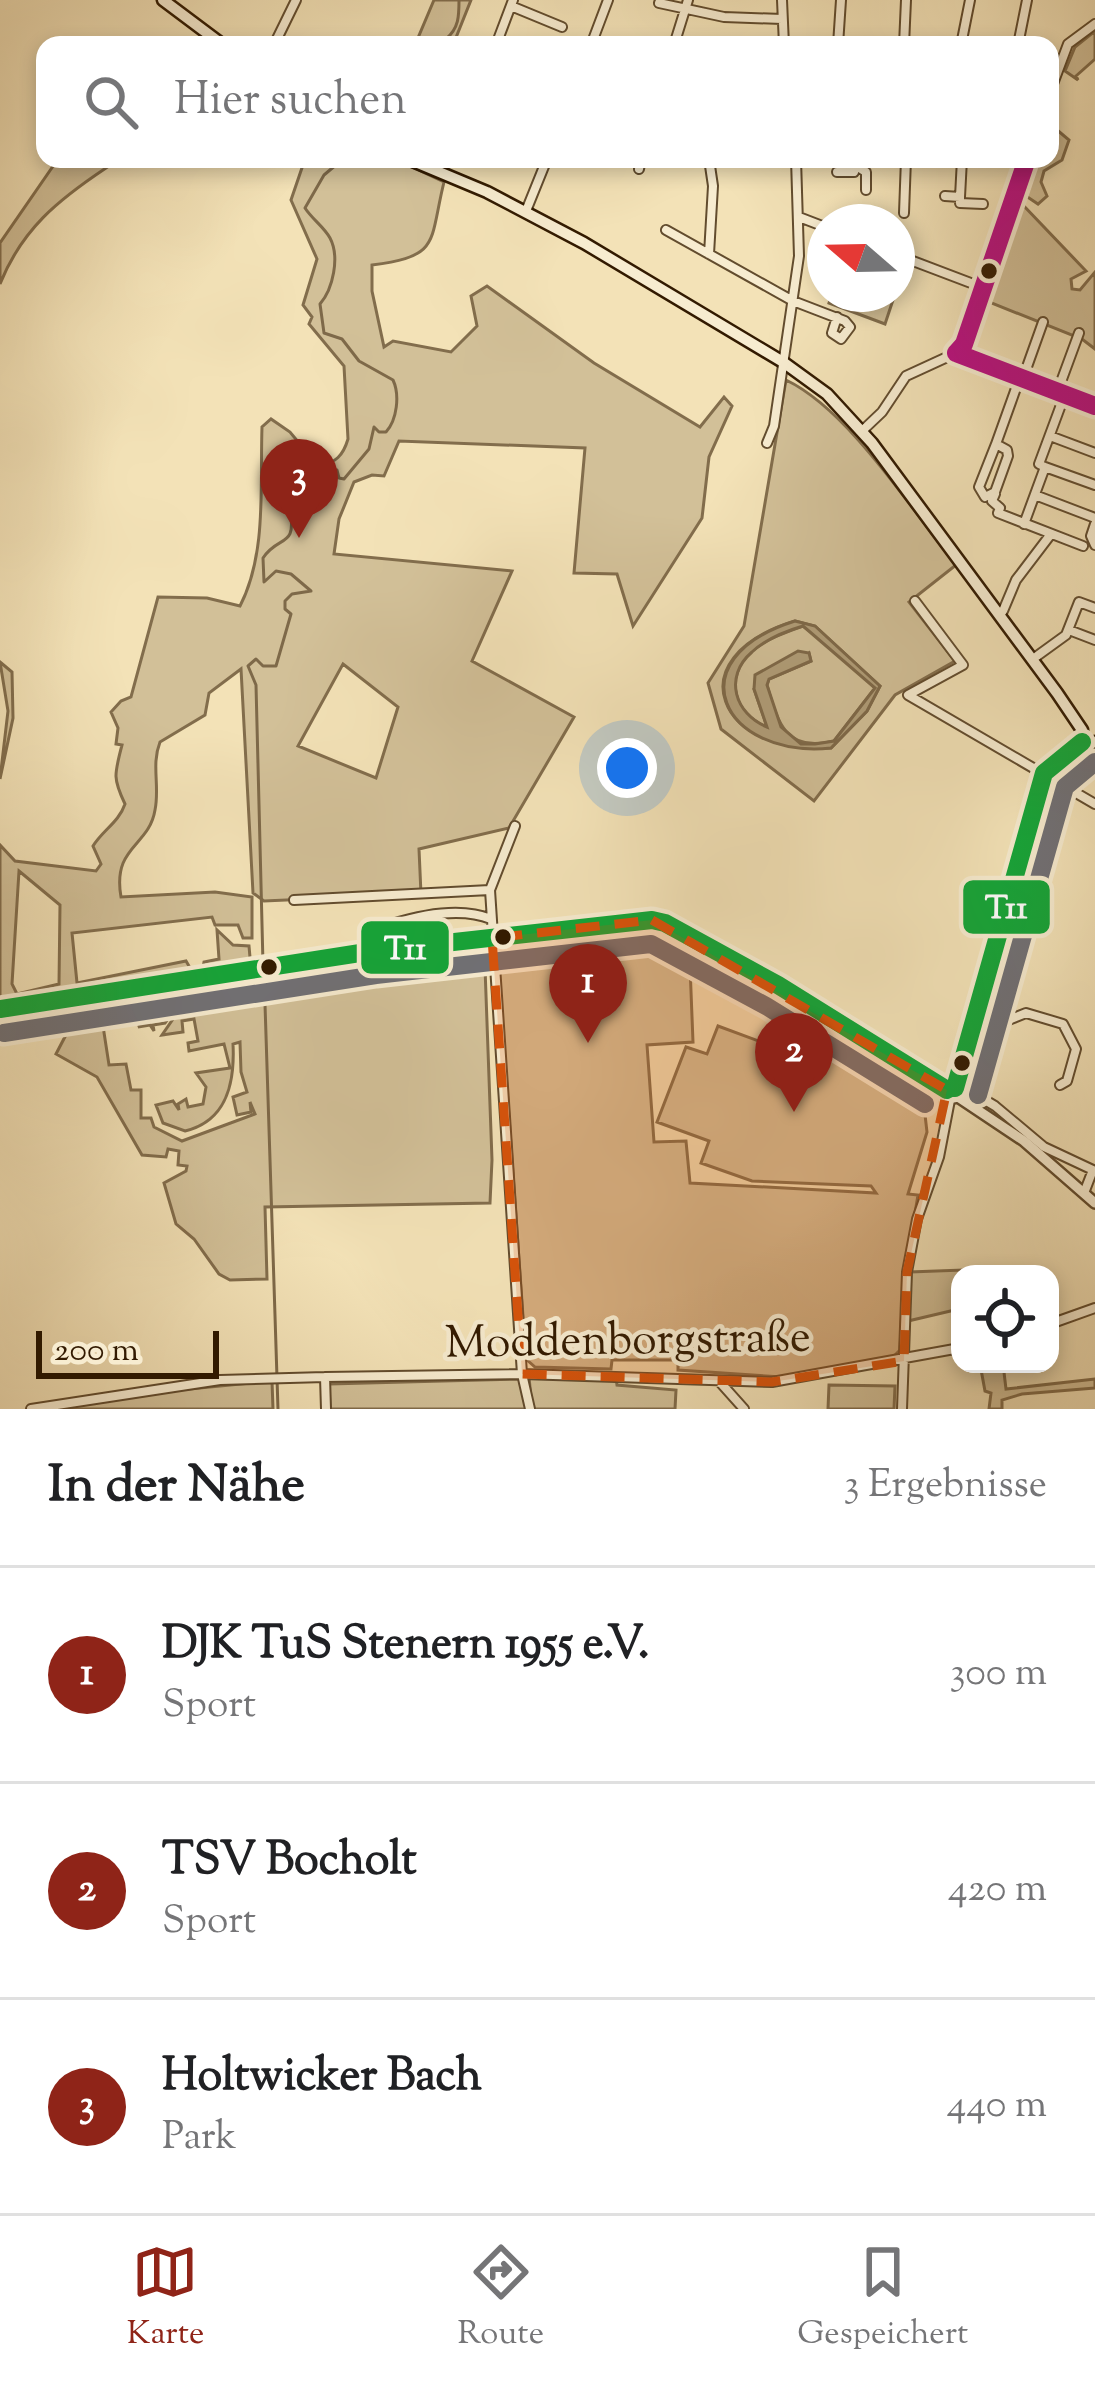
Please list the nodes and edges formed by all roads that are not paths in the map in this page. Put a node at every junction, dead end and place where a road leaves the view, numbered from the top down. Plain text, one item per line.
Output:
1 (163, 0) edge
2 (296, 0) edge
3 (608, 0) edge
4 (782, 0) edge
5 (841, 0) edge
6 (906, 0) edge
7 (970, 0) edge
8 (1028, 0) edge
9 (512, 3) edge
10 (659, 3) dead end
11 (687, 5) edge
12 (782, 20) junction
13 (1095, 23) edge
14 (562, 27) dead end
15 (211, 36) edge
16 (278, 36) edge
17 (499, 36) edge
18 (594, 36) edge
19 (677, 36) edge
20 (783, 36) edge
21 (839, 36) edge
22 (904, 36) edge
23 (964, 36) edge
24 (1020, 36) edge
25 (1059, 56) edge
26 (428, 168) edge
27 (543, 168) edge
28 (710, 168) edge
29 (796, 168) edge
30 (856, 168) edge
31 (862, 168) edge
32 (906, 168) edge
33 (962, 168) edge
34 (1024, 168) edge
35 (837, 172) dead end
36 (866, 190) dead end
37 (945, 196) dead end
38 (960, 197) junction
39 (904, 204) edge
40 (983, 204) dead end
41 (526, 212) junction
42 (799, 217) junction
43 (807, 220) edge
44 (666, 230) dead end
45 (709, 254) junction
46 (915, 262) edge
47 (984, 288) junction
48 (793, 301) junction
49 (837, 317) dead end
50 (1043, 322) dead end
51 (1079, 333) dead end
52 (956, 353) junction
53 (783, 362) junction
54 (1022, 377) junction
55 (1062, 392) junction
56 (1095, 406) edge
57 (862, 431) junction
58 (1050, 436) junction
59 (767, 443) dead end
60 (996, 444) junction
61 (1095, 453) edge
62 (1046, 467) junction
63 (1095, 485) edge
64 (995, 492) junction
65 (1035, 495) junction
66 (1095, 521) edge
67 (1024, 524) junction
68 (1051, 534) junction
69 (1095, 544) edge
70 (1083, 545) dead end
71 (915, 602) dead end
72 (1095, 608) edge
73 (1003, 611) dead end
74 (1069, 630) junction
75 (1095, 640) edge
76 (1037, 656) dead end
77 (1092, 737) edge
78 (1044, 773) junction
79 (1095, 804) edge
80 (515, 826) dead end
81 (490, 890) junction
82 (411, 895) junction
83 (294, 899) dead end
84 (413, 918) junction
85 (491, 919) junction
86 (392, 924) dead end
87 (492, 938) junction
88 (0, 1009) edge
89 (978, 1016) junction
90 (1060, 1085) dead end
91 (956, 1093) junction
92 (1084, 1193) junction
93 (1095, 1203) edge
94 (1095, 1308) edge
95 (1059, 1321) edge
96 (951, 1350) edge
97 (904, 1360) junction
98 (522, 1374) junction
99 (325, 1377) junction
100 (719, 1381) junction
101 (31, 1409) edge
102 (326, 1409) edge
103 (530, 1409) edge
104 (744, 1409) edge
105 (902, 1409) edge

1 - 15 main road
2 - 16 street
3 - 18 street
4 - 12 street
5 - 21 street
6 - 22 street
7 - 23 street
8 - 24 street
9 - 14 street
9 - 17 street
10 - 11 street
11 - 12 street
11 - 19 street
12 - 20 street
13 - 25 street
26 - 41 main road
27 - 41 street
28 - 45 street
29 - 42 street
30 - 35 street
31 - 36 street
32 - 39 street
33 - 38 street
34 - 47 street
37 - 38 street
38 - 40 street
41 - 53 main road
42 - 43 street
42 - 48 street
44 - 45 street
45 - 48 street
46 - 47 street
47 - 52 street
48 - 49 street
48 - 53 street
50 - 54 street
51 - 55 street
52 - 54 street
52 - 57 street
53 - 57 main road
53 - 59 street
54 - 55 street
54 - 60 street
55 - 56 street
55 - 58 street
57 - 77 main road
58 - 61 street
58 - 62 street
60 - 64 street
60 - 64 street
62 - 63 street
62 - 65 street
64 - 67 street
65 - 66 street
65 - 67 street
66 - 69 street
67 - 68 street
68 - 70 street
68 - 73 street
71 - 78 street
72 - 74 street
74 - 75 street
74 - 76 street
77 - 78 street
78 - 79 street
78 - 89 street
80 - 81 street
81 - 82 street
81 - 85 street
82 - 83 street
82 - 84 street
84 - 85 street
84 - 86 street
85 - 87 street
87 - 88 street
87 - 91 street
87 - 98 street
89 - 90 street
89 - 91 street
91 - 92 street
91 - 92 street
91 - 97 street
92 - 93 street
94 - 95 street
96 - 97 street, Moddenborgstraße
97 - 100 street, Moddenborgstraße
97 - 105 street
98 - 99 street, Moddenborgstraße
98 - 100 street, Moddenborgstraße
98 - 103 street
99 - 101 street, Moddenborgstraße
99 - 102 street
100 - 104 street

